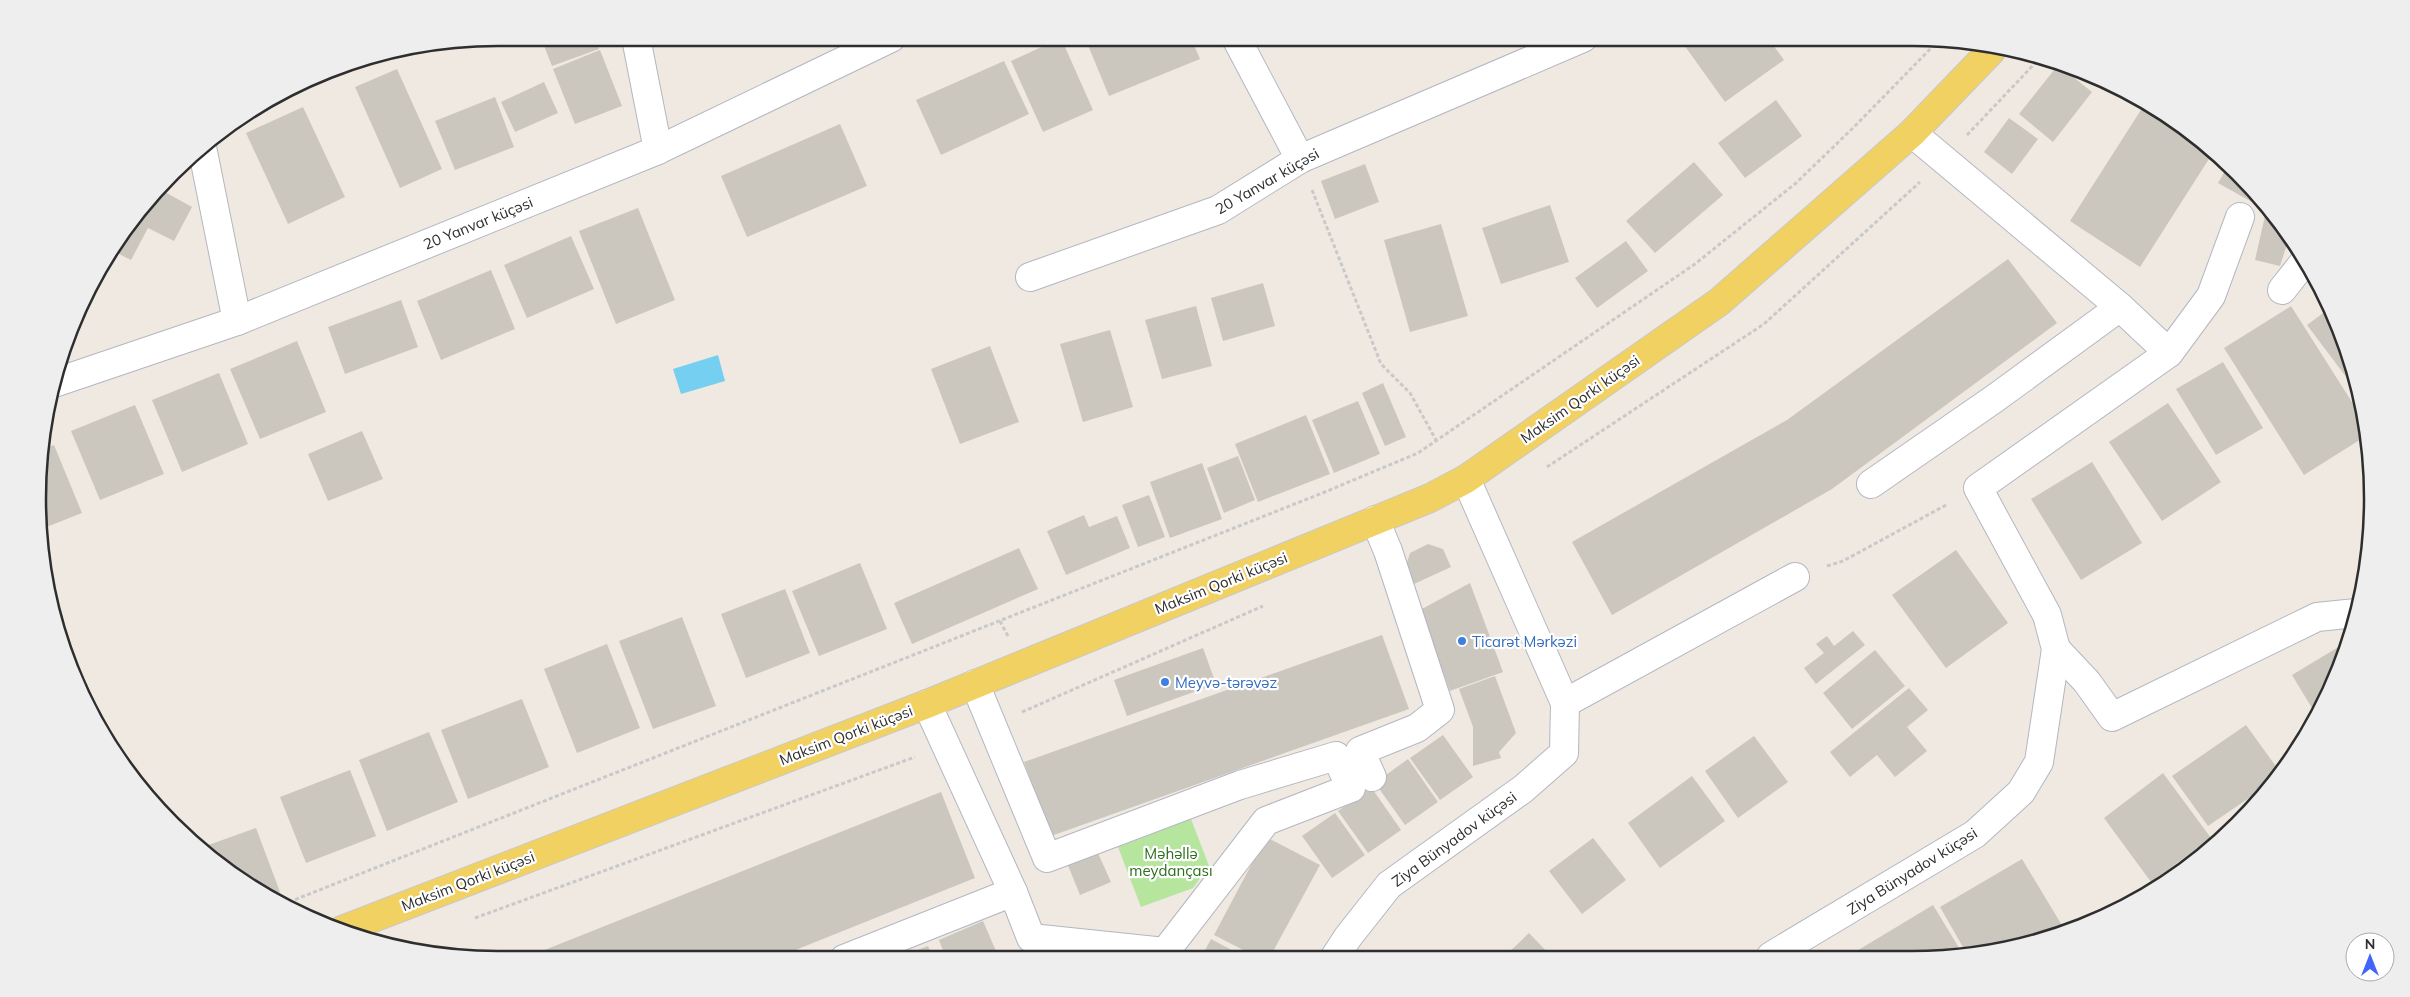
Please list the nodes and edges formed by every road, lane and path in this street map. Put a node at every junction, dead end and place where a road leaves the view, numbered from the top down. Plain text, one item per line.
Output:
1 (638, 46) edge
2 (874, 46) edge
3 (1240, 46) edge
4 (1564, 46) edge
5 (1931, 47) edge
6 (1988, 53) edge
7 (1912, 133) junction
8 (658, 150) junction
9 (204, 155) edge
10 (1300, 159) junction
11 (2240, 217) dead end
12 (2300, 267) edge
13 (1030, 277) dead end
14 (2282, 290) dead end
15 (2120, 307) junction
16 (237, 321) junction
17 (2169, 353) junction
18 (62, 380) edge
19 (1436, 440) junction
20 (1466, 479) junction
21 (1871, 484) dead end
22 (1978, 488) junction
23 (1376, 520) junction
24 (1843, 561) dead end
25 (1795, 577) dead end
26 (2349, 614) edge
27 (2056, 649) junction
28 (975, 684) junction
29 (1565, 703) junction
30 (927, 704) junction
31 (1372, 777) dead end
32 (1013, 892) junction
33 (292, 901) edge
34 (351, 926) edge
35 (1027, 948) edge
36 (864, 951) edge
37 (1130, 951) edge
38 (1166, 951) edge
39 (1339, 951) edge
40 (1780, 951) edge

1 - 8 street
2 - 8 street, 20 Yanvar küçəsi
3 - 10 street
4 - 10 street, 20 Yanvar küçəsi
5 - 19 path
6 - 7 main road, Maksim Qorki küçəsi
7 - 15 street
7 - 20 main road, Maksim Qorki küçəsi
8 - 16 street, 20 Yanvar küçəsi
9 - 16 street
10 - 13 street, 20 Yanvar küçəsi
10 - 19 path
11 - 17 street
12 - 14 street
15 - 17 street
15 - 21 street
16 - 18 street, 20 Yanvar küçəsi
17 - 22 street
19 - 33 path
20 - 23 main road, Maksim Qorki küçəsi
20 - 29 street
22 - 24 path
22 - 27 street, Ziya Bünyadov küçəsi
23 - 28 main road, Maksim Qorki küçəsi
23 - 31 street
25 - 29 street
26 - 27 street, Ziya Bünyadov küçəsi
27 - 40 street, Ziya Bünyadov küçəsi
28 - 30 main road, Maksim Qorki küçəsi
28 - 38 street
29 - 39 street, Ziya Bünyadov küçəsi
30 - 32 street
30 - 34 main road, Maksim Qorki küçəsi
32 - 35 street
32 - 36 street
35 - 37 street

